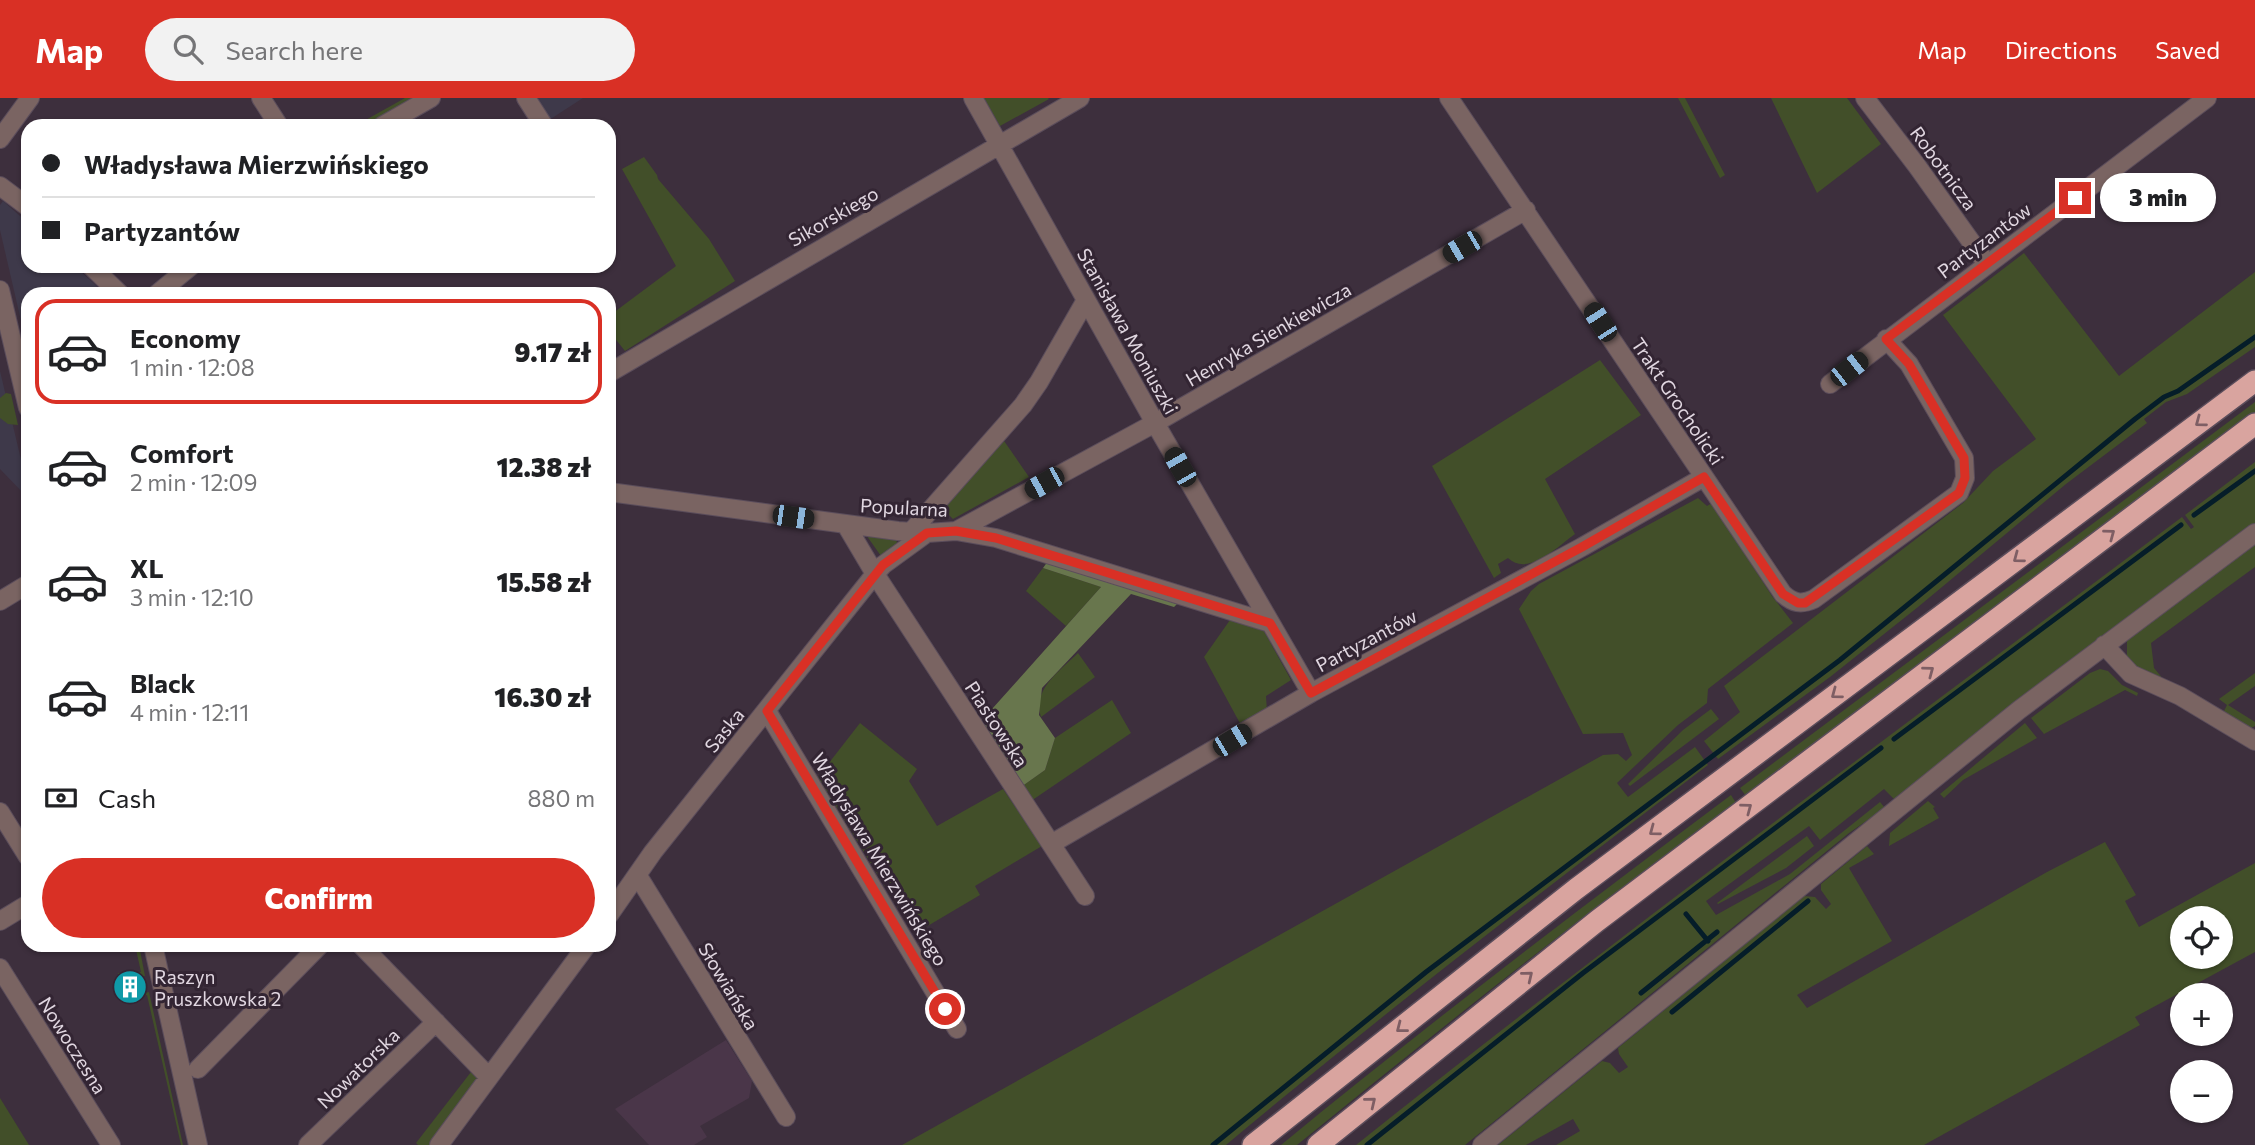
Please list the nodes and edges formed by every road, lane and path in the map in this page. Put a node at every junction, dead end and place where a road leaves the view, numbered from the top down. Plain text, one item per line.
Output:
1 (30, 98) edge
2 (261, 98) edge
3 (431, 98) edge
4 (526, 98) edge
5 (973, 98) edge
6 (1080, 98) edge
7 (1449, 98) edge
8 (1865, 98) edge
9 (2207, 98) edge
10 (274, 119) edge
11 (394, 119) edge
12 (540, 119) edge
13 (0, 139) edge
14 (999, 144) junction
15 (0, 186) edge
16 (21, 202) edge
17 (1526, 211) junction
18 (1987, 264) junction
19 (98, 273) edge
20 (182, 273) edge
21 (113, 287) edge
22 (166, 287) edge
23 (0, 290) edge
24 (1086, 300) junction
25 (1886, 339) junction
26 (616, 369) edge
27 (21, 378) edge
28 (2255, 381) edge
29 (1830, 384) dead end
30 (1155, 423) junction
31 (2255, 424) edge
32 (1704, 477) junction
33 (616, 493) edge
34 (846, 524) junction
35 (956, 531) junction
36 (919, 533) junction
37 (2255, 533) edge
38 (875, 574) junction
39 (21, 588) edge
40 (0, 601) edge
41 (1270, 623) junction
42 (2104, 645) junction
43 (1311, 693) junction
44 (767, 711) junction
45 (2255, 741) edge
46 (0, 812) edge
47 (1051, 844) junction
48 (21, 846) edge
49 (638, 876) junction
50 (1085, 896) dead end
51 (616, 906) edge
52 (21, 908) edge
53 (0, 921) edge
54 (155, 952) edge
55 (313, 952) edge
56 (368, 952) edge
57 (582, 952) edge
58 (0, 968) edge
59 (436, 1022) junction
60 (957, 1030) dead end
61 (198, 1069) dead end
62 (489, 1077) junction
63 (786, 1117) dead end
64 (111, 1145) edge
65 (198, 1145) edge
66 (308, 1145) edge
67 (439, 1145) edge
68 (1253, 1145) edge
69 (1318, 1145) edge
70 (1482, 1145) edge

1 - 13 street
2 - 10 street
3 - 11 street
4 - 12 street
5 - 14 street, Stanisława Moniuszki
6 - 14 street, Sikorskiego
7 - 17 street, Trakt Grocholicki
8 - 18 street, Robotnicza
9 - 18 street, Partyzantów
14 - 24 street, Stanisława Moniuszki
14 - 26 street, Sikorskiego
15 - 16 street
17 - 30 street, Henryka Sienkiewicza
17 - 32 street, Trakt Grocholicki
18 - 25 street, Partyzantów
19 - 21 street
20 - 22 street
23 - 27 street
24 - 30 street, Stanisława Moniuszki
24 - 36 street
25 - 29 street, Partyzantów
25 - 32 street, Trakt Grocholicki
28 -> 68 highway
30 - 35 street, Henryka Sienkiewicza
30 - 41 street, Stanisława Moniuszki
69 -> 31 highway
32 - 43 street, Partyzantów
33 - 34 street, Popularna
34 - 36 street, Popularna
34 - 38 street, Piastowska
35 - 36 street, Popularna
35 - 41 street, Popularna
36 - 38 street, Saska
37 - 42 street
38 - 44 street, Saska
38 - 47 street, Piastowska
39 - 40 street
41 - 43 street, Stanisława Moniuszki
42 - 45 street
42 - 70 street
43 - 47 street, Partyzantów
44 - 49 street, Saska
44 - 60 street, Władysława Mierzwińskiego
46 - 48 street
47 - 50 street, Piastowska
49 - 51 street, Saska
49 - 63 street, Słowiańska
52 - 53 street
54 - 65 street
55 - 61 street
56 - 59 street
57 - 62 street
58 - 64 street, Nowoczesna
59 - 62 street
59 - 66 street, Nowatorska
62 - 67 street

